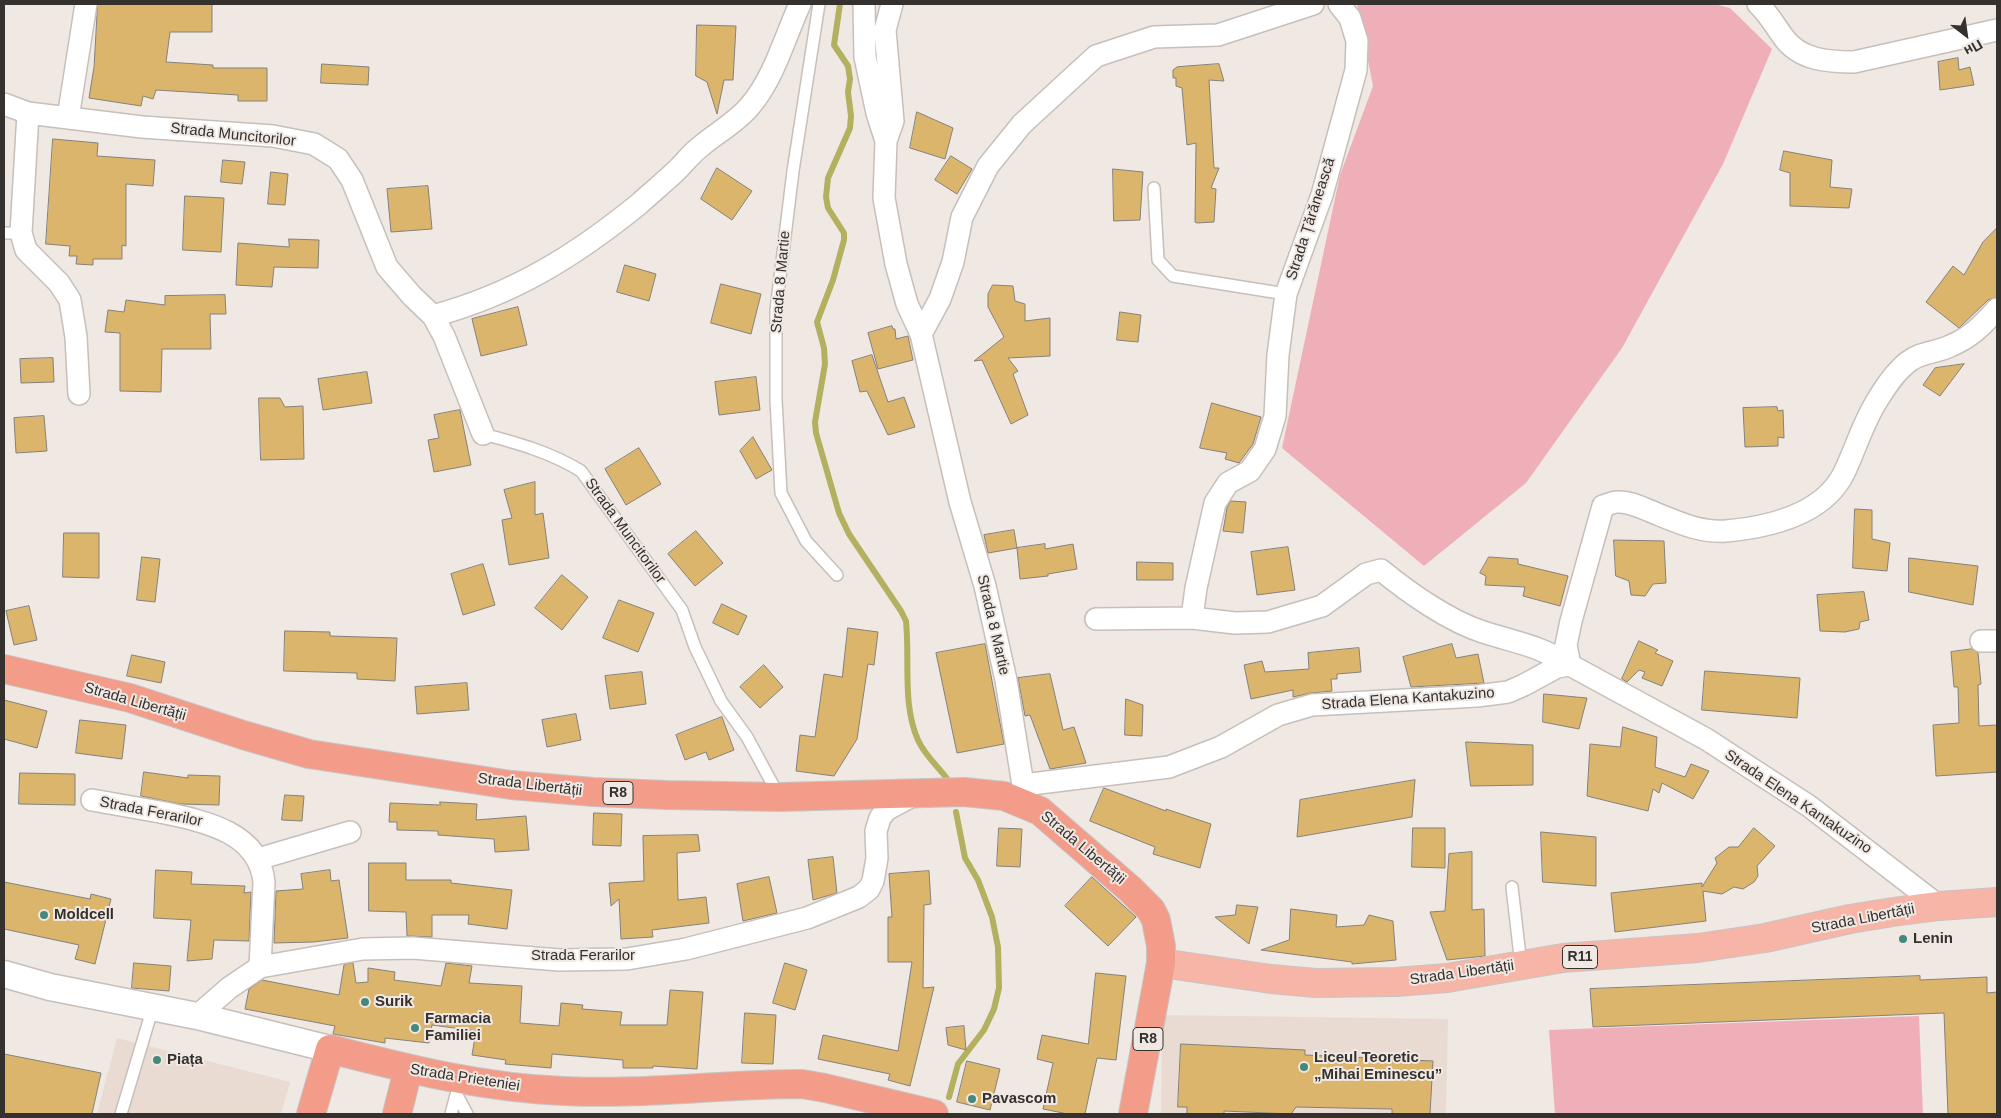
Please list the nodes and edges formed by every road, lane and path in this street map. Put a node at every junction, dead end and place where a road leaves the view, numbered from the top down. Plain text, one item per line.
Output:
1 (86, 4) edge
2 (800, 4) edge
3 (819, 4) edge
4 (864, 4) edge
5 (892, 4) edge
6 (1313, 4) edge
7 (1339, 4) edge
8 (1758, 4) edge
9 (1997, 30) edge
10 (4, 104) edge
11 (28, 113) junction
12 (68, 118) junction
13 (886, 141) junction
14 (1154, 188) dead end
15 (12, 233) edge
16 (1286, 294) junction
17 (1997, 309) edge
18 (434, 316) junction
19 (922, 334) junction
20 (79, 394) dead end
21 (483, 434) joint
22 (837, 574) dead end
23 (1192, 618) junction
24 (1096, 619) dead end
25 (1570, 665) junction
26 (4, 669) edge
27 (1022, 793) junction
28 (916, 794) junction
29 (780, 797) junction
30 (92, 800) dead end
31 (350, 832) dead end
32 (258, 859) junction
33 (1512, 887) dead end
34 (1997, 902) edge
35 (1939, 906) junction
36 (1161, 963) junction
37 (1521, 965) junction
38 (260, 967) junction
39 (4, 974) edge
40 (153, 1007) junction
41 (197, 1016) junction
42 (330, 1049) junction
43 (408, 1070) junction
44 (458, 1087) junction
45 (121, 1114) edge
46 (311, 1114) edge
47 (397, 1114) edge
48 (451, 1114) edge
49 (467, 1114) edge
50 (934, 1114) edge
51 (1133, 1114) edge

1 - 12 street
2 - 18 street
3 - 22 lane, Strada 8 Martie
4 - 13 street, Strada 8 Martie
5 - 13 street, Strada 8 Martie
6 - 19 street
7 - 16 street, Strada Țărănească
8 - 9 street
10 - 11 street, Strada Muncitorilor
11 - 12 street, Strada Muncitorilor
11 - 15 street
12 - 18 street, Strada Muncitorilor
13 - 19 street, Strada 8 Martie
14 - 16 lane, Strada Țărănească
15 - 20 street
16 - 23 street
17 - 25 street
18 - 21 street, Strada Muncitorilor
19 - 27 street, Strada 8 Martie
21 - 29 lane, Strada Muncitorilor
23 - 24 street
23 - 25 street
25 - 27 street, Strada Elena Kantakuzino
25 - 35 street, Strada Elena Kantakuzino
26 - 29 highway, Strada Libertății / R8
27 - 28 highway, Strada Libertății / R8
27 - 36 highway, Strada Libertății / R8
28 - 29 highway, Strada Libertății / R8
28 - 38 street, Strada Ferarilor
30 - 32 street, Strada Ferarilor
31 - 32 street
32 - 38 street
33 - 37 lane
34 - 35 main road, Strada Libertății / R11
35 - 37 main road, Strada Libertății / R11
36 - 37 main road, Strada Libertății / R11
36 - 51 highway, R8
38 - 41 street, Strada Ferarilor
39 - 40 street, Strada Prieteniei
40 - 41 street, Strada Prieteniei
40 - 45 lane
41 - 42 street, Strada Prieteniei
42 - 43 highway, Strada Prieteniei
42 - 46 highway
43 - 44 highway, Strada Prieteniei
43 - 47 highway
44 - 48 lane
44 - 49 lane
44 - 50 highway, Strada Prieteniei

